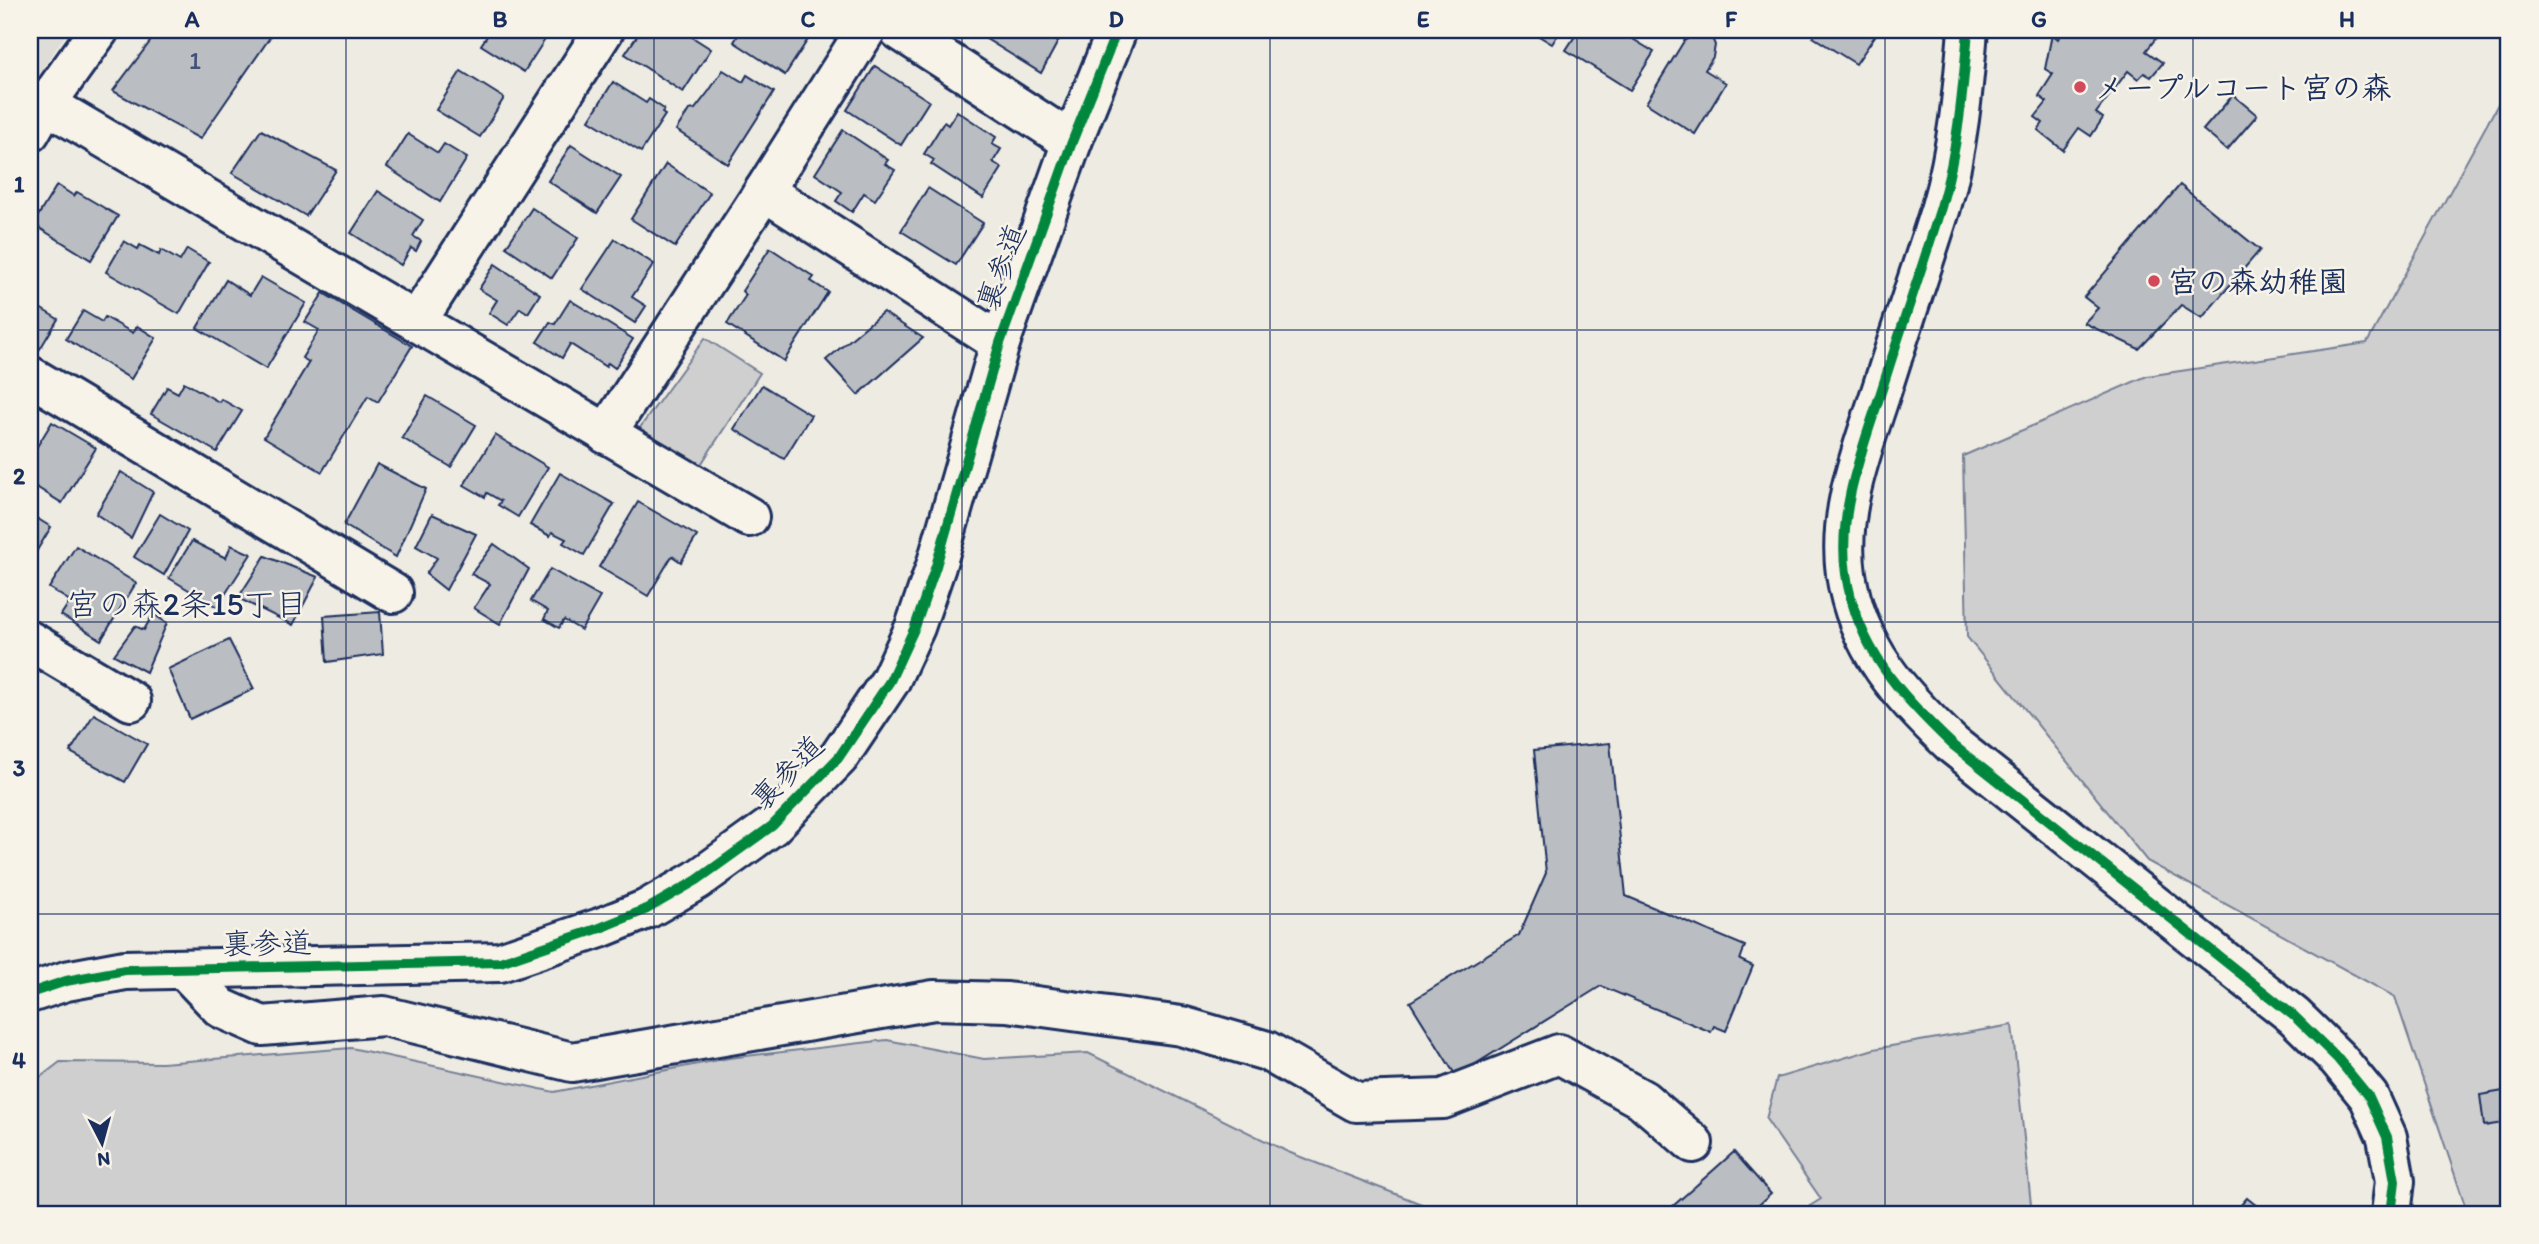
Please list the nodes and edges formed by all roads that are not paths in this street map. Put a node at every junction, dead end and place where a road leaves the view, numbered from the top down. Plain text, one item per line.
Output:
1 (99, 30) edge
2 (604, 30) edge
3 (866, 30) edge
4 (899, 30) edge
5 (1116, 30) edge
6 (1968, 30) edge
7 (38, 118) edge
8 (1072, 142) junction
9 (764, 191) junction
10 (417, 321) junction
11 (1000, 343) junction
12 (30, 376) edge
13 (606, 434) junction
14 (749, 517) dead end
15 (394, 593) dead end
16 (30, 642) edge
17 (131, 702) dead end
18 (184, 969) junction
19 (30, 993) edge
20 (1693, 1143) dead end
21 (2390, 1214) edge

1 - 7 street
2 - 10 street
3 - 9 street
4 - 8 street
5 - 8 street, 裏参道
6 - 21 street
7 - 10 street
8 - 11 street, 裏参道
9 - 11 street
9 - 13 street
10 - 13 street
11 - 18 street, 裏参道
12 - 15 street
13 - 14 street
16 - 17 street
18 - 19 street, 裏参道
18 - 20 street

